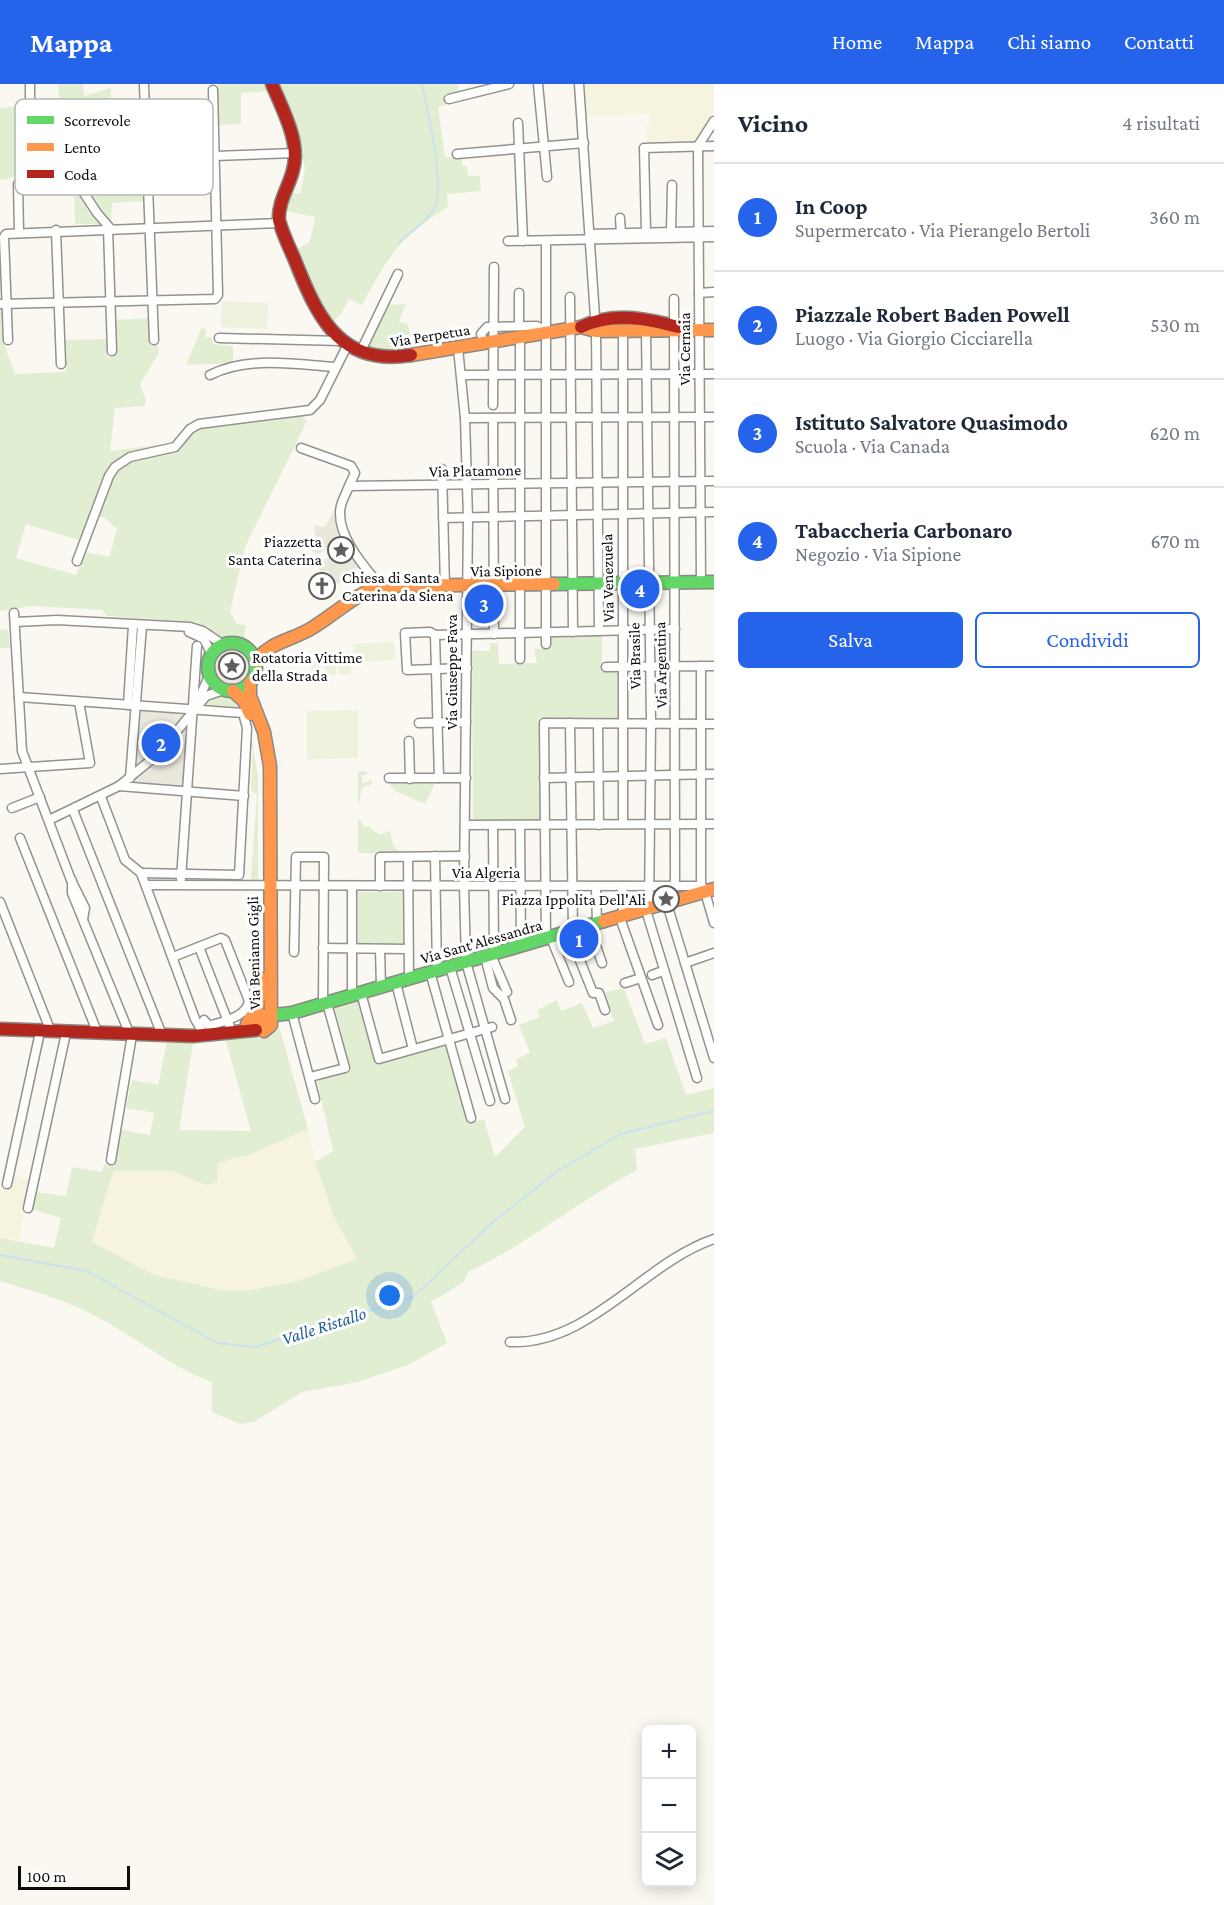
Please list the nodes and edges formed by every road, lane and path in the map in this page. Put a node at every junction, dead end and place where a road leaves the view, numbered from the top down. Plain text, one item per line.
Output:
1 (272, 84) edge
2 (509, 84) edge
3 (538, 84) edge
4 (579, 84) edge
5 (213, 90) dead end
6 (449, 99) dead end
7 (714, 121) edge
8 (518, 123) dead end
9 (584, 143) junction
10 (698, 146) junction
11 (714, 146) edge
12 (545, 147) junction
13 (520, 149) junction
14 (295, 153) junction
15 (457, 154) dead end
16 (215, 156) junction
17 (547, 177) dead end
18 (672, 185) dead end
19 (18, 195) edge
20 (85, 195) edge
21 (149, 195) edge
22 (620, 218) dead end
23 (280, 222) junction
24 (216, 224) junction
25 (150, 226) junction
26 (109, 228) junction
27 (56, 230) junction
28 (19, 231) junction
29 (714, 231) edge
30 (646, 232) junction
31 (671, 232) junction
32 (621, 233) junction
33 (699, 234) junction
34 (591, 237) junction
35 (714, 237) edge
36 (523, 241) junction
37 (546, 241) junction
38 (508, 242) dead end
39 (494, 267) dead end
40 (398, 274) dead end
41 (714, 292) edge
42 (519, 293) dead end
43 (699, 293) junction
44 (570, 297) dead end
45 (674, 298) dead end
46 (153, 300) junction
47 (110, 301) junction
48 (59, 302) junction
49 (3, 304) edge
50 (328, 325) junction
51 (495, 326) junction
52 (596, 326) junction
53 (576, 327) junction
54 (673, 328) junction
55 (693, 330) junction
56 (714, 330) edge
57 (520, 331) junction
58 (546, 331) junction
59 (623, 331) junction
60 (646, 331) junction
61 (219, 338) dead end
62 (313, 339) junction
63 (8, 340) dead end
64 (154, 340) dead end
65 (490, 342) junction
66 (344, 343) junction
67 (458, 348) junction
68 (111, 351) dead end
69 (360, 353) junction
70 (61, 364) dead end
71 (335, 367) junction
72 (597, 374) junction
73 (673, 374) junction
74 (699, 374) junction
75 (714, 374) edge
76 (210, 375) dead end
77 (462, 375) junction
78 (494, 375) junction
79 (520, 375) junction
80 (546, 375) junction
81 (572, 375) junction
82 (623, 375) junction
83 (647, 375) junction
84 (493, 405) dead end
85 (520, 417) junction
86 (546, 417) junction
87 (572, 417) junction
88 (597, 417) junction
89 (623, 417) junction
90 (648, 417) junction
91 (699, 417) junction
92 (714, 417) edge
93 (465, 418) junction
94 (493, 418) junction
95 (673, 418) junction
96 (301, 448) dead end
97 (442, 469) dead end
98 (699, 481) junction
99 (714, 481) edge
100 (622, 482) junction
101 (674, 482) junction
102 (546, 483) junction
103 (571, 483) junction
104 (597, 483) junction
105 (648, 483) junction
106 (520, 484) junction
107 (494, 485) junction
108 (350, 486) junction
109 (442, 486) junction
110 (468, 486) junction
111 (700, 512) junction
112 (714, 512) edge
113 (674, 513) junction
114 (597, 514) junction
115 (622, 514) junction
116 (647, 514) junction
117 (520, 516) junction
118 (546, 516) junction
119 (571, 516) junction
120 (443, 518) junction
121 (468, 518) junction
122 (495, 518) junction
123 (77, 561) dead end
124 (701, 582) junction
125 (714, 582) edge
126 (622, 583) junction
127 (648, 583) junction
128 (675, 583) junction
129 (571, 585) junction
130 (598, 585) junction
131 (380, 586) junction
132 (494, 586) junction
133 (545, 586) junction
134 (445, 587) junction
135 (467, 587) junction
136 (519, 587) junction
137 (137, 625) junction
138 (177, 628) junction
139 (675, 629) junction
140 (648, 630) junction
141 (599, 631) junction
142 (623, 631) junction
143 (573, 632) junction
144 (520, 633) junction
145 (546, 633) junction
146 (467, 634) junction
147 (494, 634) junction
148 (435, 635) junction
149 (279, 643) junction
150 (222, 644) junction
151 (546, 644) dead end
152 (196, 646) dead end
153 (245, 646) junction
154 (212, 653) junction
155 (520, 659) dead end
156 (256, 661) junction
157 (675, 666) junction
158 (701, 666) junction
159 (714, 666) edge
160 (606, 667) dead end
161 (623, 667) junction
162 (648, 667) junction
163 (436, 668) junction
164 (467, 668) junction
165 (209, 676) junction
166 (250, 683) junction
167 (229, 691) junction
168 (19, 698) junction
169 (80, 702) junction
170 (131, 705) junction
171 (194, 708) junction
172 (437, 722) junction
173 (466, 722) junction
174 (419, 723) dead end
175 (570, 723) junction
176 (598, 724) junction
177 (623, 724) junction
178 (651, 724) junction
179 (676, 724) junction
180 (701, 724) junction
181 (714, 724) edge
182 (409, 741) dead end
183 (27, 766) junction
184 (0, 769) edge
185 (701, 774) junction
186 (714, 774) edge
187 (676, 776) junction
188 (623, 777) junction
189 (650, 777) junction
190 (130, 778) junction
191 (389, 778) dead end
192 (439, 778) junction
193 (466, 778) junction
194 (544, 778) junction
195 (571, 778) junction
196 (598, 778) junction
197 (410, 779) junction
198 (119, 786) junction
199 (187, 791) junction
200 (244, 796) junction
201 (40, 797) junction
202 (101, 797) junction
203 (12, 808) dead end
204 (74, 810) junction
205 (49, 820) junction
206 (623, 824) junction
207 (701, 824) junction
208 (714, 824) edge
209 (465, 825) junction
210 (599, 825) junction
211 (649, 825) junction
212 (675, 825) junction
213 (493, 826) junction
214 (520, 826) junction
215 (546, 826) junction
216 (571, 826) junction
217 (20, 838) dead end
218 (435, 856) junction
219 (465, 856) junction
220 (408, 857) junction
221 (141, 873) junction
222 (181, 874) junction
223 (146, 885) junction
224 (181, 885) junction
225 (266, 886) junction
226 (296, 886) junction
227 (352, 886) junction
228 (380, 886) junction
229 (464, 886) junction
230 (596, 886) junction
231 (622, 886) junction
232 (675, 886) junction
233 (324, 887) junction
234 (436, 887) junction
235 (494, 887) junction
236 (520, 887) junction
237 (545, 887) junction
238 (572, 887) junction
239 (650, 887) junction
240 (409, 888) junction
241 (705, 890) edge
242 (0, 902) edge
243 (667, 904) junction
244 (647, 909) junction
245 (621, 917) junction
246 (714, 923) edge
247 (593, 925) junction
248 (571, 932) junction
249 (549, 938) junction
250 (199, 947) junction
251 (521, 947) junction
252 (323, 948) junction
253 (352, 948) junction
254 (380, 948) junction
255 (408, 949) junction
256 (294, 952) dead end
257 (714, 954) edge
258 (490, 955) junction
259 (173, 957) junction
260 (466, 962) junction
261 (602, 963) dead end
262 (685, 963) junction
263 (450, 967) junction
264 (663, 971) junction
265 (434, 972) junction
266 (652, 975) dead end
267 (641, 978) junction
268 (409, 979) junction
269 (569, 982) dead end
270 (396, 983) junction
271 (625, 983) dead end
272 (381, 987) junction
273 (262, 989) junction
274 (507, 992) dead end
275 (356, 994) junction
276 (325, 1004) junction
277 (605, 1010) dead end
278 (268, 1018) junction
279 (200, 1019) junction
280 (227, 1020) junction
281 (511, 1020) dead end
282 (658, 1025) dead end
283 (488, 1028) junction
284 (0, 1029) edge
285 (46, 1032) junction
286 (232, 1032) junction
287 (66, 1033) junction
288 (471, 1033) junction
289 (98, 1034) junction
290 (131, 1035) junction
291 (162, 1035) junction
292 (199, 1036) junction
293 (450, 1039) junction
294 (413, 1049) junction
295 (714, 1058) edge
296 (310, 1077) junction
297 (697, 1078) dead end
298 (505, 1098) dead end
299 (315, 1099) dead end
300 (490, 1101) dead end
301 (471, 1118) dead end
302 (111, 1160) dead end
303 (7, 1184) dead end
304 (28, 1208) dead end
305 (714, 1239) edge
306 (510, 1342) dead end

1 - 14 street
2 - 6 street
3 - 12 street
4 - 9 street
5 - 16 street
7 - 10 street
8 - 13 street
9 - 12 street
9 - 34 street
10 - 11 street
10 - 30 street
10 - 33 street, Via Cernaia
12 - 13 street
12 - 17 street
13 - 15 street
13 - 36 street
14 - 16 street
14 - 23 street
16 - 24 street
18 - 31 street
19 - 28 street
20 - 26 street
21 - 25 street
22 - 32 street
23 - 24 street
23 - 50 street, Via Perpetua
24 - 25 street
24 - 46 street
25 - 26 street
25 - 46 street
26 - 27 street
26 - 47 street
27 - 28 street
27 - 48 street
28 - 49 street
29 - 33 street
30 - 31 street
30 - 32 street
31 - 33 street
32 - 34 street
33 - 34 street
33 - 35 street
33 - 43 street, Via Cernaia
34 - 37 street
34 - 52 street
36 - 37 street
36 - 38 street
37 - 58 street
39 - 51 street
40 - 69 street
41 - 43 street
42 - 57 street
43 - 55 street, Via Cernaia
44 - 53 street
45 - 54 street, Via Argentina
46 - 47 street
46 - 64 street
47 - 48 street
47 - 68 street
48 - 49 street
48 - 70 street
49 - 63 street
50 - 62 street
50 - 66 street, Via Perpetua
51 - 57 street
51 - 65 street
51 - 65 street
52 - 53 street, Via Perpetua
52 - 54 street
52 - 59 street
52 - 72 street
53 - 58 street, Via Perpetua
53 - 81 street
54 - 55 street
54 - 60 street
54 - 73 street, Via Argentina
55 - 56 street
55 - 74 street, Via Cernaia
57 - 58 street, Via Perpetua
57 - 65 street, Via Perpetua
57 - 79 street
58 - 80 street
59 - 60 street
59 - 82 street, Via Venezuela
60 - 83 street, Via Brasile
61 - 62 street
62 - 66 street
65 - 67 street, Via Perpetua
65 - 78 street
66 - 69 street, Via Perpetua
66 - 71 street
67 - 69 street, Via Perpetua
67 - 77 street, Via Giuseppe Fava
71 - 76 street
71 - 123 street
72 - 81 street
72 - 82 street
72 - 88 street
73 - 74 street
73 - 83 street
73 - 95 street, Via Argentina
74 - 75 street
74 - 91 street, Via Cernaia
77 - 78 street
77 - 93 street, Via Giuseppe Fava
78 - 79 street
78 - 84 street
79 - 80 street
79 - 85 street
80 - 81 street
80 - 86 street
81 - 87 street
82 - 83 street
82 - 89 street, Via Venezuela
83 - 90 street, Via Brasile
85 - 86 street
85 - 94 street
85 - 106 street
86 - 87 street
86 - 102 street
87 - 88 street
87 - 103 street
88 - 89 street
88 - 104 street
89 - 90 street
89 - 100 street, Via Venezuela
90 - 95 street
90 - 105 street, Via Brasile
91 - 92 street
91 - 95 street
91 - 98 street, Via Cernaia
93 - 94 street
93 - 110 street, Via Giuseppe Fava
94 - 107 street
95 - 101 street, Via Argentina
96 - 108 street
97 - 109 street
98 - 99 street, Via Platamone
98 - 101 street, Via Platamone
98 - 111 street, Via Cernaia
100 - 104 street, Via Platamone
100 - 105 street, Via Platamone
100 - 115 street, Via Venezuela
101 - 105 street, Via Platamone
101 - 113 street, Via Argentina
102 - 103 street, Via Platamone
102 - 106 street, Via Platamone
102 - 118 street
103 - 104 street, Via Platamone
103 - 119 street
104 - 114 street
105 - 116 street, Via Brasile
106 - 107 street, Via Platamone
106 - 117 street
107 - 110 street, Via Platamone
107 - 122 street
108 - 109 street, Via Platamone
108 - 131 street
109 - 110 street, Via Platamone
109 - 120 street
110 - 121 street, Via Giuseppe Fava
111 - 112 street
111 - 113 street
111 - 124 street, Via Cernaia
113 - 116 street
113 - 128 street, Via Argentina
114 - 115 street
114 - 119 street
114 - 130 street
115 - 116 street
115 - 126 street, Via Venezuela
116 - 127 street, Via Brasile
117 - 118 street
117 - 122 street
117 - 136 street
118 - 119 street
118 - 133 street
119 - 129 street
120 - 121 street
120 - 134 street
121 - 122 street
121 - 135 street, Via Giuseppe Fava
122 - 132 street
124 - 125 street, Via Sipione
124 - 128 street, Via Sipione
126 - 127 street, Via Sipione
126 - 130 street, Via Sipione
126 - 142 street, Via Venezuela
127 - 128 street, Via Sipione
127 - 140 street, Via Brasile
128 - 139 street, Via Argentina
129 - 130 street, Via Sipione
129 - 133 street, Via Sipione
129 - 143 street
130 - 141 street
131 - 134 street, Via Sipione
131 - 149 street, Via Sipione
132 - 135 street, Via Sipione
132 - 136 street, Via Sipione
132 - 147 street
133 - 136 street, Via Sipione
133 - 145 street
134 - 135 street, Via Sipione
135 - 146 street, Via Giuseppe Fava
136 - 144 street
137 - 138 street
137 - 168 street
137 - 170 street
138 - 150 street
138 - 154 street
139 - 140 street
139 - 157 street, Via Argentina
140 - 142 street
140 - 162 street, Via Brasile
141 - 142 street
141 - 143 street
142 - 161 street, Via Venezuela
143 - 145 street
144 - 145 street
144 - 147 street
144 - 155 street
145 - 151 street
146 - 147 street
146 - 148 street
146 - 164 street, Via Giuseppe Fava
148 - 163 street
148 - 163 street
149 - 153 street
149 - 156 street
150 - 153 street
150 - 154 street
152 - 171 street
153 - 156 street
154 - 165 street
156 - 166 street
157 - 158 street
157 - 162 street
157 - 179 street, Via Argentina
158 - 159 street
158 - 180 street
160 - 161 street
161 - 162 street
161 - 177 street, Via Venezuela
162 - 178 street, Via Brasile
163 - 164 street
163 - 172 street
164 - 173 street, Via Giuseppe Fava
165 - 167 street
165 - 171 street
166 - 167 street
166 - 225 street
167 - 171 street
167 - 225 street
168 - 169 street
168 - 183 street
169 - 170 street
169 - 183 street
170 - 171 street
170 - 190 street
171 - 190 street
171 - 199 street
171 - 200 street
172 - 173 street
172 - 174 street
172 - 192 street
173 - 193 street, Via Giuseppe Fava
175 - 176 street
175 - 194 street
175 - 195 street
176 - 177 street
176 - 196 street
177 - 178 street
177 - 188 street, Via Venezuela
178 - 179 street
178 - 189 street, Via Brasile
179 - 180 street
179 - 187 street, Via Argentina
180 - 181 street
180 - 185 street
182 - 197 street
183 - 184 street
183 - 201 street
185 - 186 street
185 - 187 street
185 - 207 street
187 - 189 street
187 - 212 street, Via Argentina
188 - 189 street
188 - 196 street
188 - 206 street, Via Venezuela
189 - 211 street, Via Brasile
190 - 198 street
191 - 197 street
192 - 193 street
192 - 197 street
193 - 209 street, Via Giuseppe Fava
194 - 195 street
194 - 215 street
195 - 196 street
195 - 216 street
196 - 210 street
198 - 199 street
198 - 202 street
199 - 200 street
199 - 222 street
200 - 222 street
201 - 203 street
201 - 205 street
202 - 204 street
202 - 221 street
204 - 205 street
204 - 291 street
205 - 290 street
206 - 210 street
206 - 211 street
207 - 208 street
207 - 212 street
207 - 241 street
209 - 213 street
209 - 219 street, Via Giuseppe Fava
210 - 216 street
211 - 212 street
211 - 239 street, Via Brasile
212 - 232 street, Via Argentina
213 - 214 street
213 - 235 street
214 - 215 street
214 - 236 street
215 - 216 street
215 - 237 street
216 - 238 street
217 - 289 street
218 - 219 street
218 - 220 street
218 - 234 street
219 - 229 street, Via Giuseppe Fava
220 - 228 street
220 - 240 street
221 - 222 street
221 - 223 street
222 - 224 street
223 - 224 street, Via Algeria
223 - 259 street
224 - 225 street, Via Algeria
225 - 226 street, Via Algeria
225 - 273 street, Via Beniamo Gigli
225 - 278 street, Via Beniamo Gigli
226 - 233 street, Via Algeria
226 - 233 street
226 - 256 street
227 - 228 street, Via Algeria
227 - 233 street, Via Algeria
227 - 253 street
228 - 240 street, Via Algeria
229 - 234 street, Via Algeria
229 - 235 street, Via Algeria
229 - 260 street, Via Giuseppe Fava
230 - 231 street, Via Algeria
230 - 238 street, Via Algeria
230 - 247 street
231 - 239 street, Via Algeria
231 - 245 street
232 - 239 street, Via Algeria
232 - 241 street, Via Algeria
233 - 252 street
234 - 240 street, Via Algeria
234 - 265 street
235 - 236 street, Via Algeria
235 - 258 street
236 - 237 street, Via Algeria
236 - 251 street
237 - 238 street, Via Algeria
237 - 249 street
238 - 248 street
239 - 244 street, Via Brasile
240 - 255 street
241 - 243 street, Via Sant'Alessandra
241 - 246 street
242 - 285 street
243 - 244 street, Via Sant'Alessandra
243 - 262 street
244 - 245 street, Via Sant'Alessandra
244 - 264 street, Via Brasile
245 - 247 street, Via Sant'Alessandra
245 - 267 street
247 - 248 street, Via Sant'Alessandra
247 - 261 street
248 - 249 street, Via Sant'Alessandra
248 - 277 street
249 - 251 street, Via Sant'Alessandra
249 - 269 street
250 - 259 street
250 - 280 street
250 - 280 street
251 - 258 street, Via Sant'Alessandra
252 - 253 street
252 - 276 street
253 - 254 street
253 - 275 street
254 - 255 street
254 - 272 street
255 - 268 street
257 - 262 street
258 - 260 street, Via Sant'Alessandra
258 - 274 street
258 - 281 street
259 - 279 street
260 - 263 street, Via Sant'Alessandra
260 - 283 street, Via Giuseppe Fava
262 - 295 street
263 - 265 street, Via Sant'Alessandra
263 - 288 street
264 - 266 street
264 - 297 street, Via Brasile
265 - 268 street, Via Sant'Alessandra
265 - 293 street
267 - 271 street
267 - 282 street
268 - 270 street, Via Sant'Alessandra
270 - 272 street, Via Sant'Alessandra
270 - 294 street
272 - 275 street, Via Sant'Alessandra
273 - 278 street
273 - 278 street, Via Beniamo Gigli
275 - 276 street, Via Sant'Alessandra
275 - 294 street
276 - 278 street, Via Sant'Alessandra
276 - 296 street
278 - 286 street, Via Sant'Alessandra
278 - 296 street
279 - 280 street
279 - 292 street
280 - 286 street
283 - 288 street
283 - 298 street, Via Giuseppe Fava
284 - 285 street
285 - 287 street
285 - 303 street
286 - 292 street
287 - 289 street
287 - 304 street
288 - 293 street
288 - 300 street
289 - 290 street
290 - 291 street
290 - 302 street
291 - 292 street
293 - 294 street
293 - 301 street
296 - 299 street
305 - 306 street

